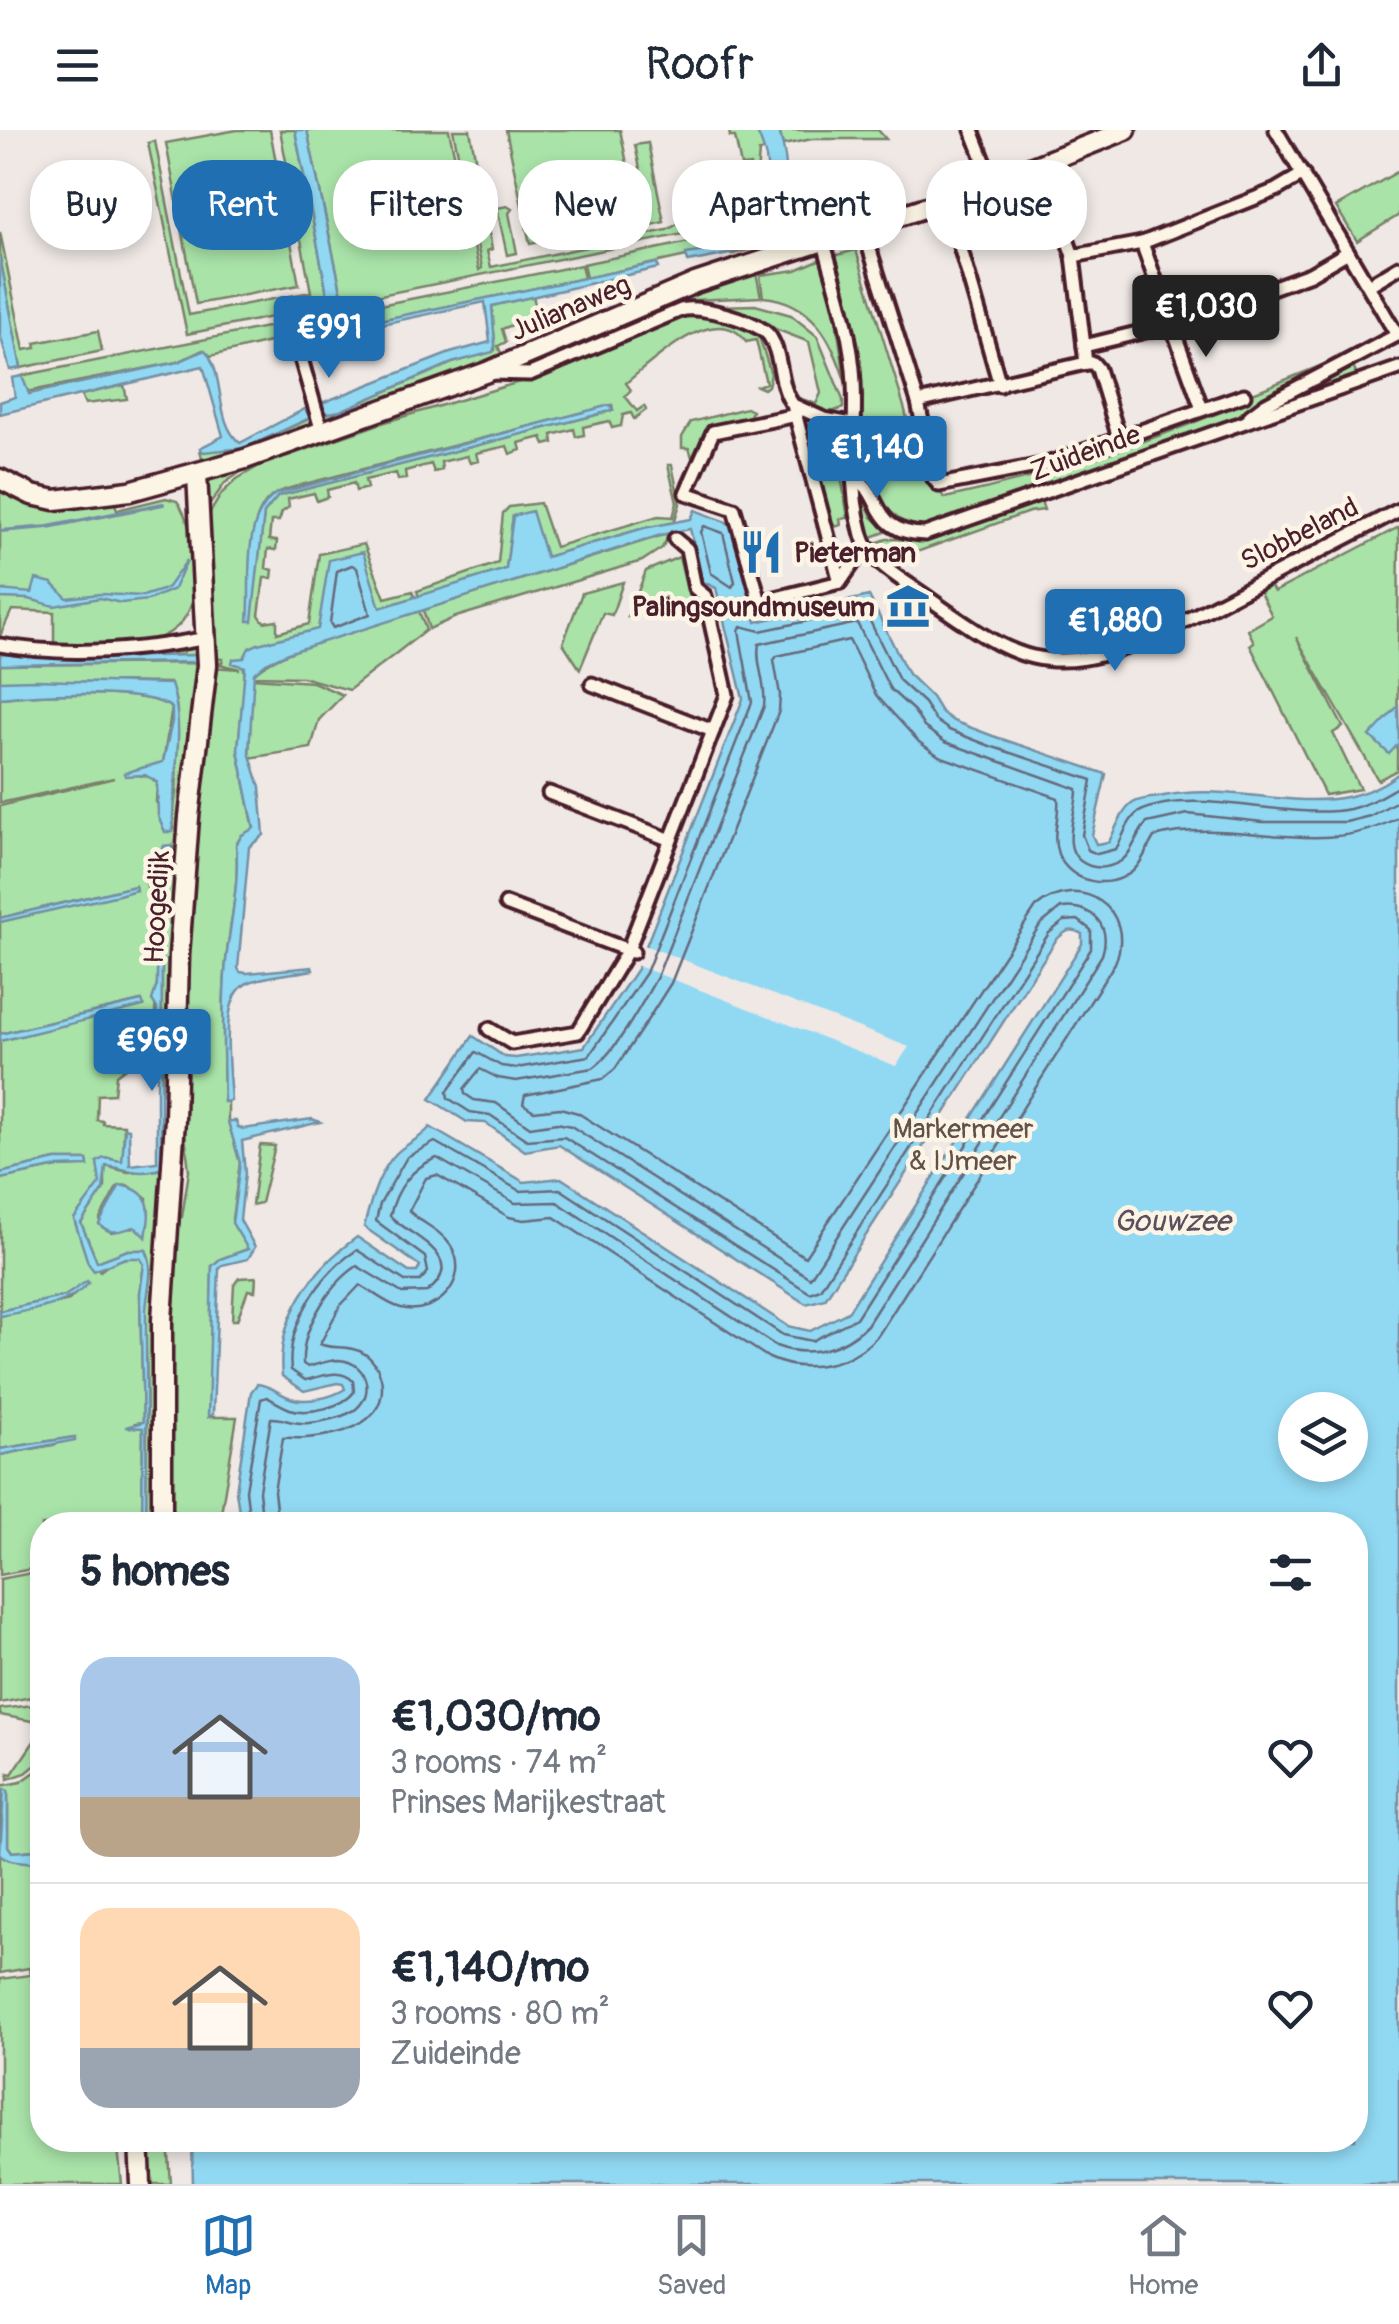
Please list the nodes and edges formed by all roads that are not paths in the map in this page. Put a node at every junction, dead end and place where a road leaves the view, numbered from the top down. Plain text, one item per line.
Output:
1 (972, 130) edge
2 (1126, 130) edge
3 (1276, 130) edge
4 (984, 160) edge
5 (1053, 160) edge
6 (1303, 174) junction
7 (1142, 243) junction
8 (794, 250) edge
9 (826, 250) edge
10 (870, 250) edge
11 (961, 250) edge
12 (1071, 250) edge
13 (1348, 252) junction
14 (1073, 256) junction
15 (1399, 268) edge
16 (1369, 285) junction
17 (1170, 325) junction
18 (1398, 334) edge
19 (296, 341) dead end
20 (1084, 346) junction
21 (1086, 363) junction
22 (1399, 368) edge
23 (487, 372) junction
24 (1000, 386) junction
25 (1244, 395) dead end
26 (918, 402) junction
27 (1202, 409) junction
28 (795, 410) junction
29 (1244, 422) junction
30 (852, 424) junction
31 (322, 432) junction
32 (1119, 438) junction
33 (197, 474) junction
34 (852, 477) junction
35 (0, 479) edge
36 (1399, 510) edge
37 (675, 539) dead end
38 (864, 539) junction
39 (840, 582) junction
40 (207, 638) junction
41 (0, 645) edge
42 (592, 684) dead end
43 (713, 730) junction
44 (549, 794) dead end
45 (671, 840) junction
46 (506, 904) dead end
47 (630, 951) junction
48 (489, 1029) dead end
49 (162, 1512) edge
50 (140, 2152) edge
51 (141, 2184) edge

1 - 4 street
2 - 5 main road, Julianaweg
3 - 6 street
6 - 7 street
6 - 13 street
7 - 14 street
7 - 17 street
8 - 23 main road, Julianaweg
9 - 30 street
10 - 26 street
11 - 24 street
12 - 14 street
13 - 16 street
13 - 17 street
14 - 20 street
15 - 16 street
16 - 18 street
17 - 20 street
17 - 27 street
18 - 29 street, Zuideinde
19 - 31 street
20 - 21 street
21 - 24 street
21 - 32 street
22 - 29 street, Zuideinde
23 - 28 street
23 - 31 main road, Julianaweg
24 - 26 street
25 - 27 street
26 - 32 street
27 - 32 street
28 - 30 street
28 - 39 street
28 - 39 street
29 - 34 street, Zuideinde
30 - 34 street
31 - 33 main road, Julianaweg
33 - 35 main road, Julianaweg
33 - 40 main road, Hoogedijk
34 - 38 street
36 - 38 street, Slobbeland
37 - 43 street
38 - 39 street
40 - 41 street
40 - 49 main road, Hoogedijk
42 - 43 street
43 - 45 street
44 - 45 street
45 - 47 street
46 - 47 street
47 - 48 street
50 - 51 main road

